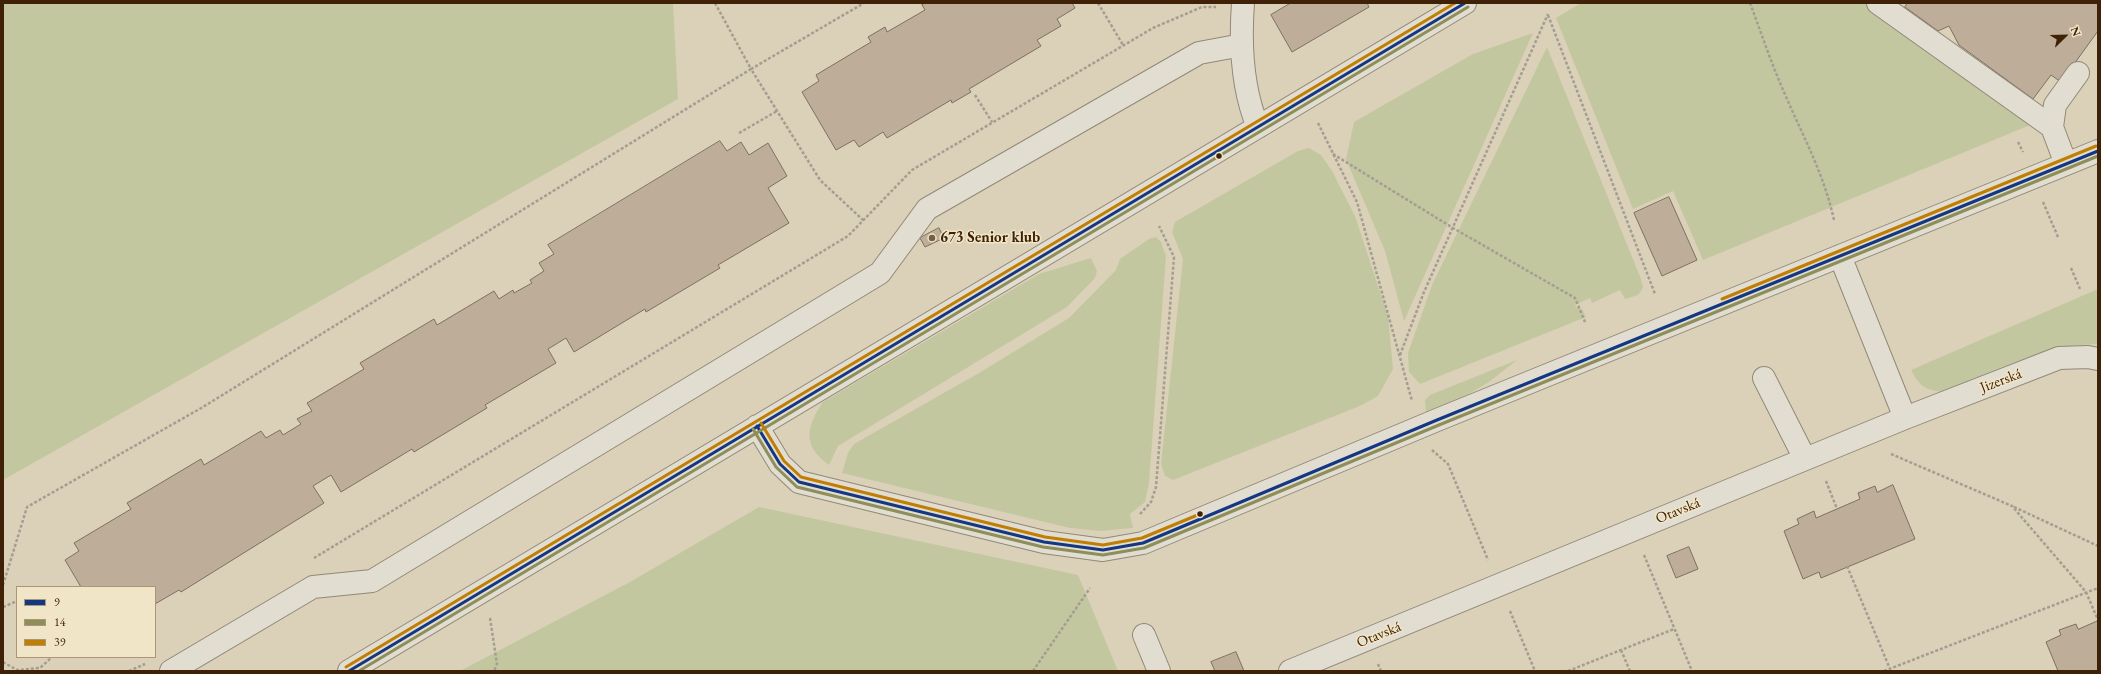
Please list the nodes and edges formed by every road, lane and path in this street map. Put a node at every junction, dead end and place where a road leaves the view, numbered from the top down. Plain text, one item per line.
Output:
1 (715, 3) edge
2 (864, 3) edge
3 (1098, 3) edge
4 (1465, 3) edge
5 (1750, 3) edge
6 (1878, 3) edge
7 (1243, 5) edge
8 (1123, 45) junction
9 (1242, 45) junction
10 (751, 69) junction
11 (2078, 73) dead end
12 (975, 95) dead end
13 (1305, 99) junction
14 (777, 112) junction
15 (992, 122) junction
16 (1258, 127) junction
17 (2052, 127) junction
18 (739, 133) dead end
19 (2098, 151) edge
20 (1333, 154) junction
21 (2066, 164) junction
22 (2043, 200) dead end
23 (863, 220) junction
24 (1834, 220) dead end
25 (1159, 226) dead end
26 (1453, 228) junction
27 (2058, 236) dead end
28 (1840, 256) junction
29 (2071, 268) dead end
30 (2080, 289) dead end
31 (1655, 294) dead end
32 (1585, 322) dead end
33 (1400, 355) junction
34 (2098, 359) edge
35 (1764, 378) dead end
36 (1905, 418) junction
37 (757, 426) junction
38 (1422, 426) junction
39 (1889, 454) dead end
40 (1805, 459) junction
41 (1823, 475) dead end
42 (2012, 506) junction
43 (1837, 509) dead end
44 (1140, 522) dead end
45 (1633, 530) junction
46 (2098, 546) edge
47 (308, 562) dead end
48 (1848, 566) dead end
49 (3, 585) edge
50 (1499, 585) junction
51 (1090, 588) dead end
52 (2098, 588) edge
53 (486, 589) junction
54 (2086, 592) junction
55 (16, 601) edge
56 (3, 607) edge
57 (2098, 620) edge
58 (1674, 628) junction
59 (1144, 635) dead end
60 (1621, 650) junction
61 (51, 658) edge
62 (148, 661) dead end
63 (3, 662) edge
64 (40, 669) edge
65 (1890, 669) junction
66 (129, 671) edge
67 (171, 671) edge
68 (350, 671) edge
69 (494, 671) edge
70 (1034, 671) edge
71 (1159, 671) edge
72 (1290, 671) edge
73 (1535, 671) edge
74 (1568, 671) edge
75 (1630, 671) edge
76 (1692, 671) edge
77 (1884, 671) edge

1 - 10 path
2 - 10 path
3 - 8 path
4 - 13 street
5 - 24 path
6 - 17 street
7 - 8 path
7 - 9 street
8 - 15 path
9 - 16 street
9 - 67 street
10 - 14 path
10 - 49 path
11 - 17 street
12 - 15 path
13 - 16 street
13 - 20 path
14 - 18 path
14 - 23 path
15 - 23 path
16 - 37 street
17 - 21 street
19 - 21 street
20 - 26 path
20 - 33 path
21 - 28 street
22 - 27 path
23 - 47 path
25 - 44 path
26 - 31 path
26 - 32 path
26 - 33 path
28 - 36 street
28 - 38 street
29 - 30 path
33 - 38 path
34 - 36 street, Jizerská
35 - 40 street
36 - 40 street, Otavská
37 - 38 street
37 - 53 street
38 - 50 path
39 - 42 path
40 - 45 street, Otavská
41 - 43 path
42 - 46 path
42 - 54 path
45 - 50 street, Otavská
45 - 58 path
48 - 65 path
50 - 72 street, Otavská
50 - 73 path
51 - 70 path
52 - 54 path
53 - 68 street
53 - 69 path
54 - 57 path
54 - 65 path
55 - 56 path
58 - 60 path
58 - 76 path
59 - 71 street
60 - 74 path
60 - 75 path
61 - 64 path
62 - 66 path
63 - 64 path
65 - 77 path

